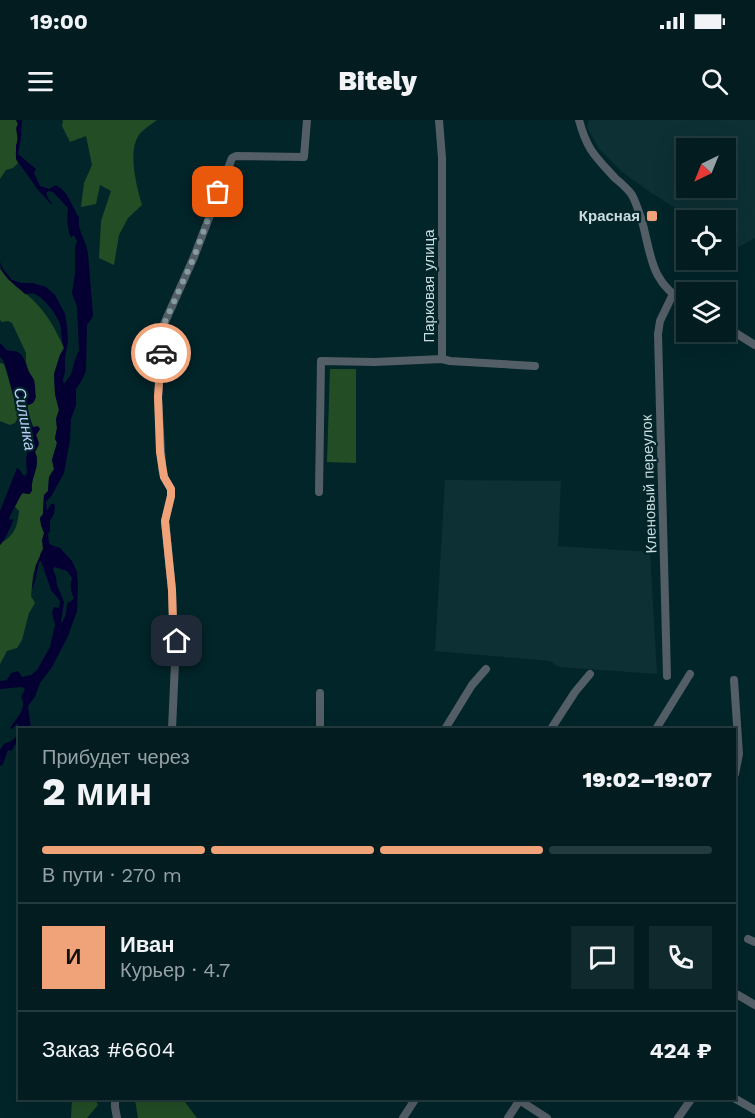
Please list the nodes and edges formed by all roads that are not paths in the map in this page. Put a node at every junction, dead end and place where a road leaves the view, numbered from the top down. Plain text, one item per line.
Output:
1 (307, 120) edge
2 (439, 120) edge
3 (579, 120) edge
4 (673, 294) junction
5 (676, 296) edge
6 (736, 333) edge
7 (755, 345) edge
8 (442, 359) junction
9 (535, 366) dead end
10 (319, 492) dead end
11 (486, 669) dead end
12 (590, 674) dead end
13 (690, 674) dead end
14 (667, 676) dead end
15 (734, 680) dead end
16 (320, 693) dead end
17 (172, 728) edge
18 (320, 728) edge
19 (446, 728) edge
20 (552, 728) edge
21 (657, 728) edge
22 (736, 769) edge
23 (738, 995) dead end
24 (755, 1005) edge
25 (736, 1099) edge
26 (115, 1100) edge
27 (415, 1100) edge
28 (518, 1100) edge
29 (520, 1100) edge
30 (691, 1100) edge
31 (755, 1110) edge
32 (117, 1118) edge
33 (403, 1118) edge
34 (508, 1118) edge
35 (547, 1118) edge
36 (678, 1118) edge

1 - 17 street
2 - 8 street, Парковая улица
3 - 4 street
4 - 5 street
4 - 14 street, Кленовый переулок
6 - 7 street
8 - 9 street, Парковая улица
8 - 10 street
11 - 19 street
12 - 20 street
13 - 21 street
15 - 22 street
16 - 18 street
23 - 24 street
25 - 31 street
26 - 32 street
27 - 33 street
28 - 34 street
29 - 35 street
30 - 36 street

